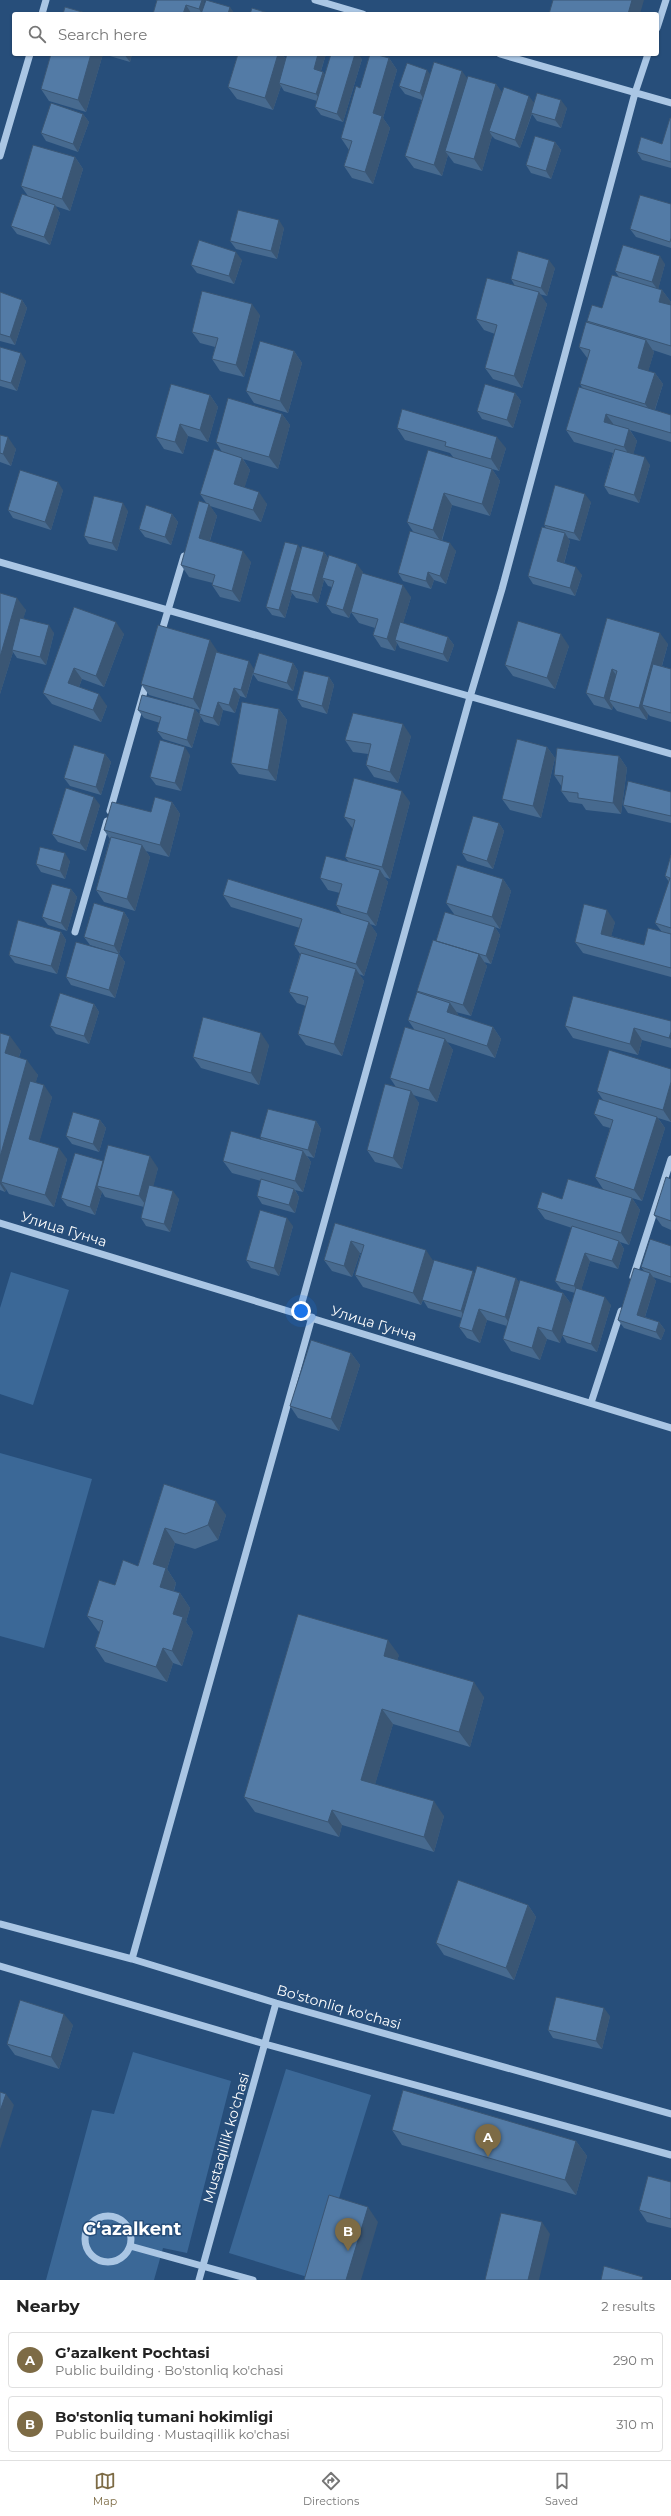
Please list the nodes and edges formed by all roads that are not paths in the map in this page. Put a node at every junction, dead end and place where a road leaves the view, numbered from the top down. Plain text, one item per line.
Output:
1 (46, 0) edge
2 (314, 0) edge
3 (666, 0) edge
4 (43, 12) edge
5 (356, 12) edge
6 (659, 22) edge
7 (29, 56) edge
8 (507, 56) edge
9 (647, 56) edge
10 (635, 93) junction
11 (671, 103) edge
12 (0, 156) edge
13 (186, 549) edge
14 (0, 562) edge
15 (168, 609) junction
16 (160, 639) edge
17 (149, 676) edge
18 (470, 696) junction
19 (671, 754) edge
20 (75, 932) dead end
21 (671, 1159) edge
22 (0, 1223) edge
23 (630, 1285) edge
24 (625, 1300) edge
25 (299, 1313) junction
26 (312, 1317) junction
27 (591, 1403) junction
28 (671, 1428) edge
29 (0, 1924) edge
30 (132, 1959) junction
31 (0, 1966) edge
32 (276, 2002) junction
33 (265, 2044) junction
34 (671, 2114) edge
35 (671, 2155) edge
36 (130, 2246) junction
37 (203, 2266) junction
38 (199, 2280) edge
39 (253, 2280) edge

1 - 4 street
2 - 5 street
3 - 6 street
7 - 12 street
8 - 10 street
9 - 10 street
10 - 11 street
10 - 18 street
13 - 15 street
14 - 15 street
15 - 16 street
15 - 18 street
17 - 20 street
18 - 19 street
18 - 25 street
21 - 23 street
22 - 25 street, Улица Гунча
24 - 27 street
25 - 26 street, Улица Гунча
26 - 27 street, Улица Гунча
26 - 30 street
27 - 28 street, Улица Гунча
29 - 30 street, Bo'stonliq ko'chasi
30 - 32 street, Bo'stonliq ko'chasi
31 - 33 street
32 - 33 street, Mustaqillik ko'chasi
32 - 34 street, Bo'stonliq ko'chasi
33 - 35 street
33 - 37 street, Mustaqillik ko'chasi
36 - 36 street
36 - 37 street
37 - 38 street, Mustaqillik ko'chasi
37 - 39 street

